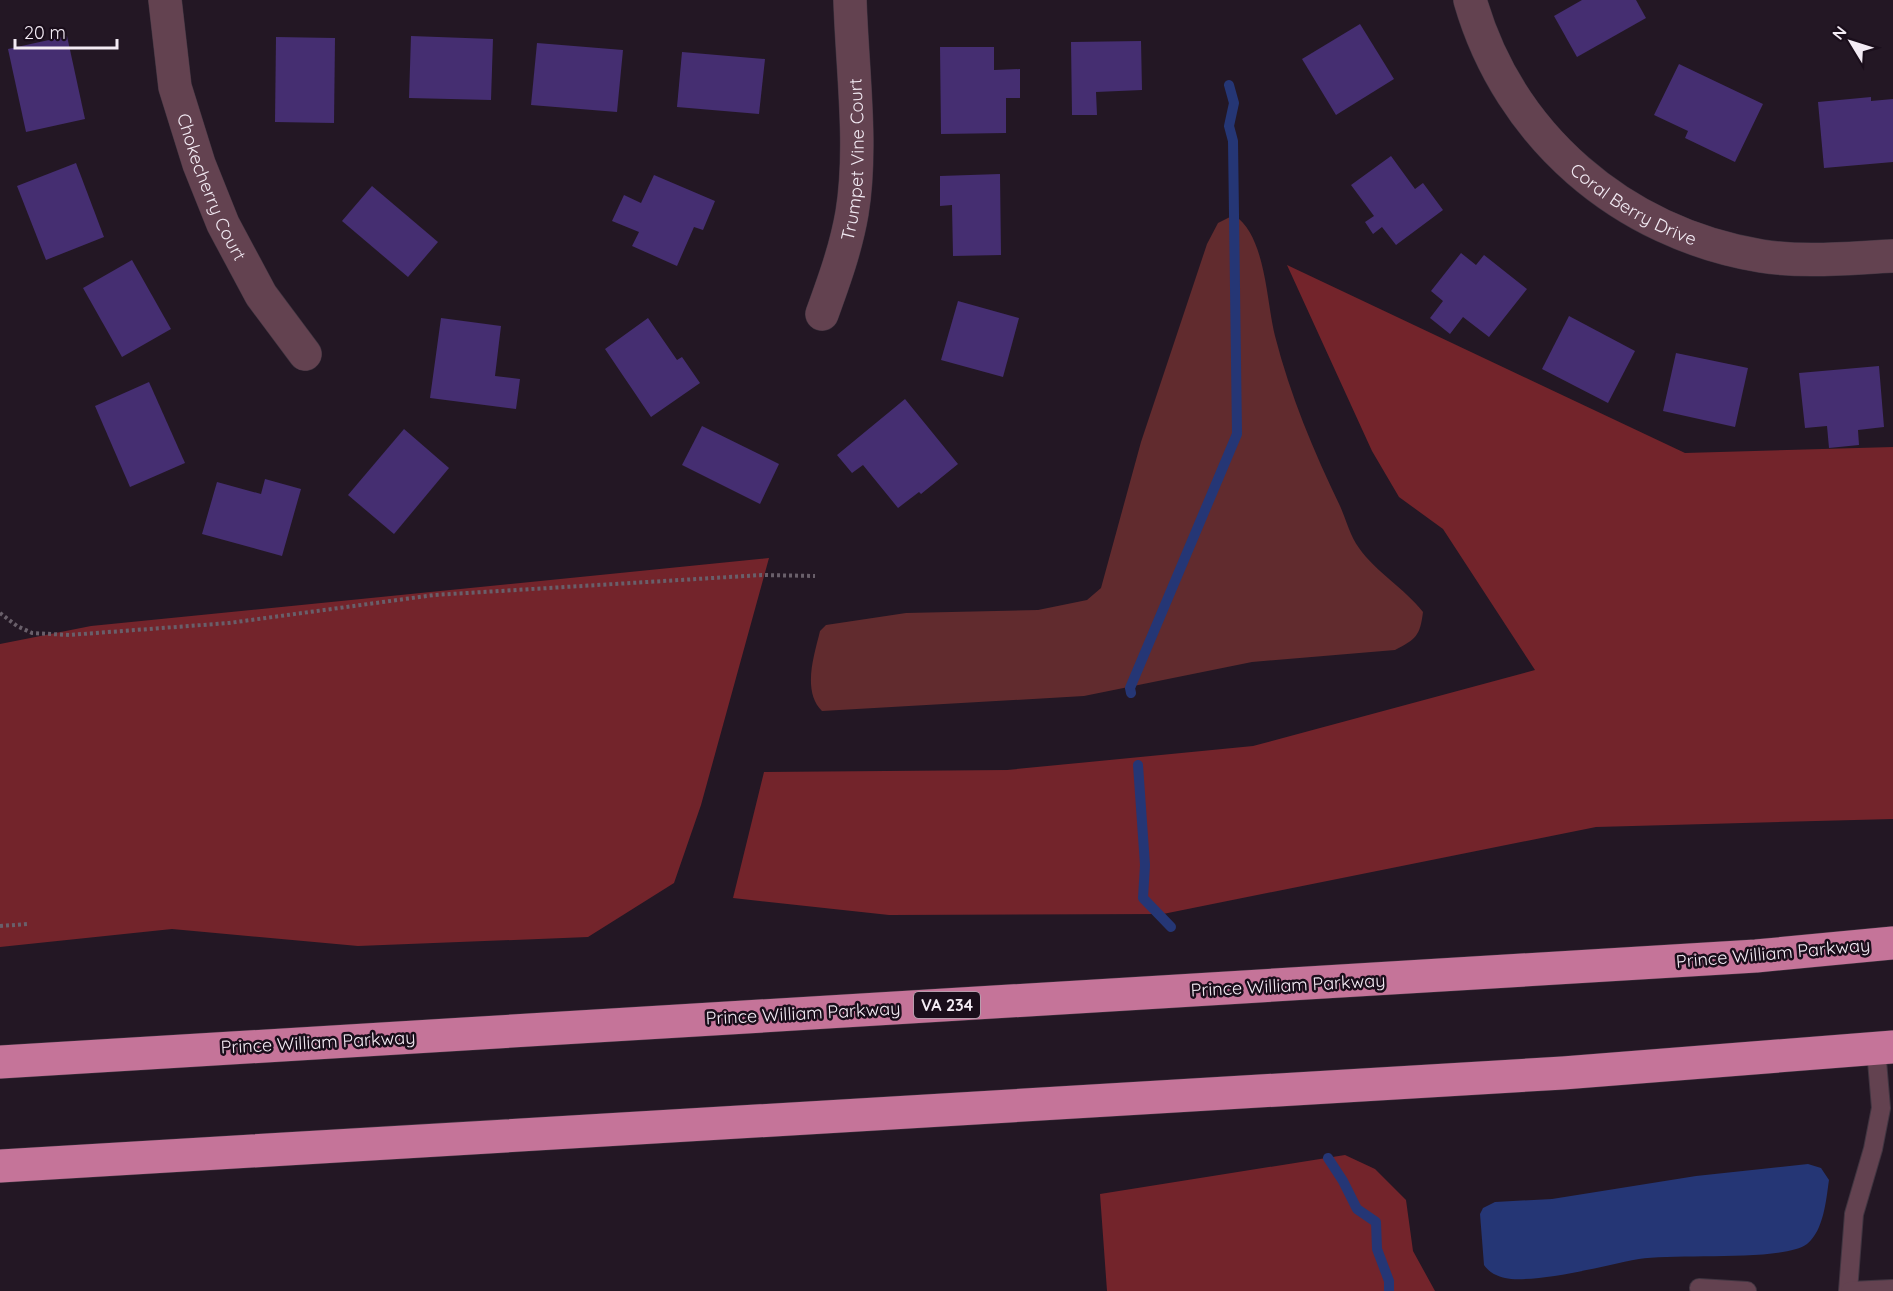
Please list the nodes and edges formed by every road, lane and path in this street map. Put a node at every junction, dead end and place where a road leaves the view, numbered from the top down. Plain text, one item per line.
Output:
1 (165, 0) edge
2 (850, 0) edge
3 (1470, 0) edge
4 (1893, 256) edge
5 (822, 314) dead end
6 (305, 354) dead end
7 (815, 576) dead end
8 (0, 613) edge
9 (28, 924) dead end
10 (0, 927) edge
11 (1893, 943) edge
12 (1885, 1048) edge
13 (0, 1062) edge
14 (0, 1166) edge
15 (1700, 1288) dead end
16 (1892, 1289) edge
17 (1747, 1291) edge
18 (1849, 1291) edge

1 - 6 street, Chokecherry Court
2 - 5 street, Trumpet Vine Court
3 - 4 street, Coral Berry Drive
7 - 8 path
9 - 10 path
11 - 13 highway, Prince William Parkway / VA 234
12 - 14 highway
12 - 18 lane
15 - 17 lane
16 - 18 lane

